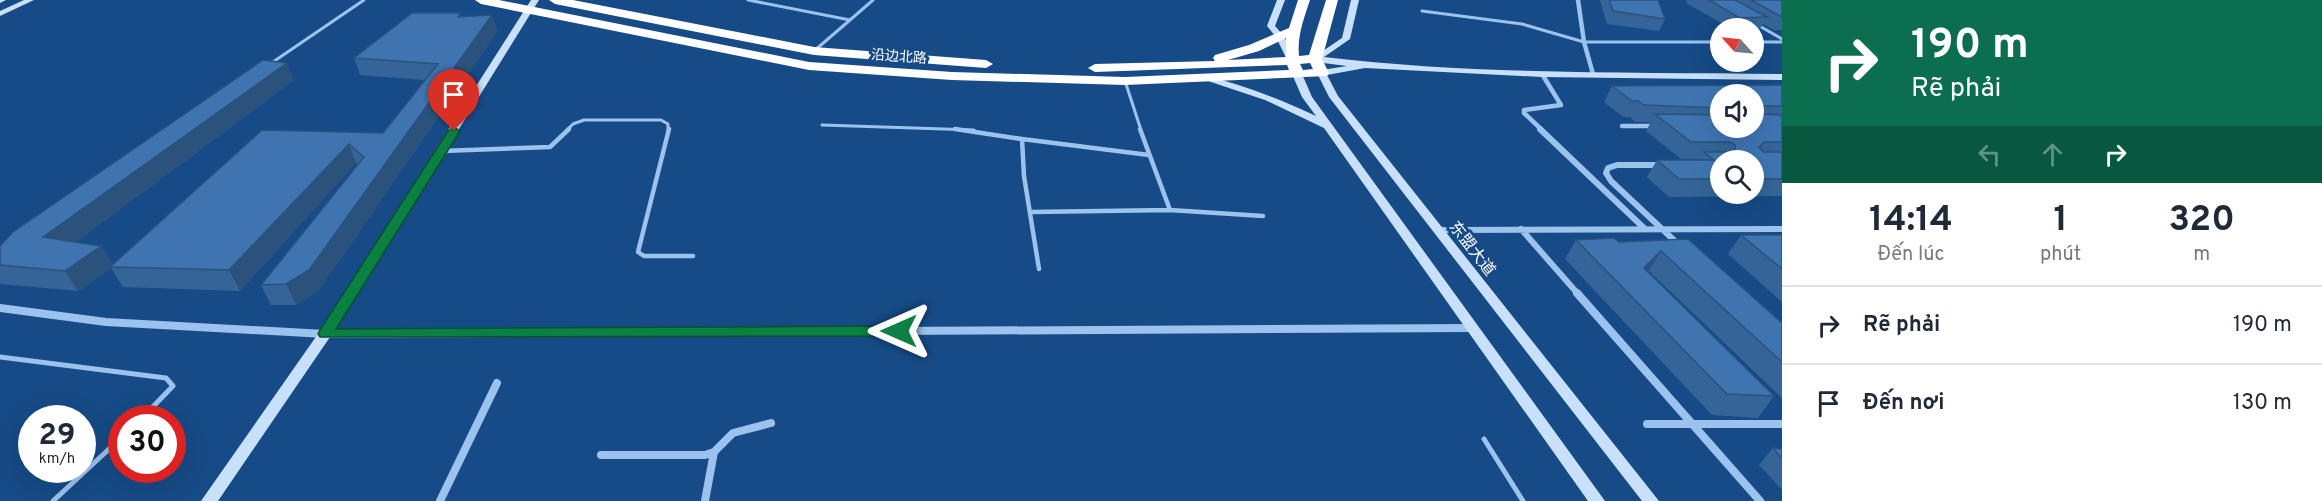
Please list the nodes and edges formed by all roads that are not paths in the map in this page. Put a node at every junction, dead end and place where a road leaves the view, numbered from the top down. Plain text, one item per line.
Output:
1 (30, 0) edge
2 (364, 0) edge
3 (481, 0) edge
4 (555, 0) edge
5 (748, 0) edge
6 (873, 0) edge
7 (1281, 0) edge
8 (1304, 0) edge
9 (1332, 0) edge
10 (1355, 0) edge
11 (1578, 0) edge
12 (1, 1) edge
13 (21, 4) junction
14 (531, 5) edge
15 (1422, 11) dead end
16 (0, 14) edge
17 (850, 20) junction
18 (1764, 29) edge
19 (1294, 30) junction
20 (1280, 36) junction
21 (1782, 41) edge
22 (1584, 42) junction
23 (1710, 42) edge
24 (1764, 42) edge
25 (814, 51) junction
26 (1315, 59) junction
27 (1291, 60) junction
28 (1365, 65) junction
29 (1189, 66) junction
30 (266, 67) edge
31 (1322, 73) junction
32 (1297, 74) junction
33 (1542, 74) junction
34 (1593, 74) junction
35 (1782, 77) edge
36 (1207, 79) junction
37 (1125, 81) junction
38 (822, 124) dead end
39 (1622, 126) dead end
40 (1666, 126) edge
41 (1329, 127) junction
42 (1022, 139) junction
43 (442, 151) junction
44 (1149, 155) junction
45 (1675, 164) edge
46 (1170, 210) junction
47 (1031, 212) junction
48 (1263, 216) dead end
49 (1521, 229) junction
50 (1760, 229) junction
51 (1782, 229) edge
52 (1438, 230) junction
53 (1646, 230) junction
54 (1663, 230) junction
55 (1767, 235) edge
56 (1688, 253) edge
57 (693, 256) dead end
58 (1039, 269) dead end
59 (0, 308) edge
60 (1473, 328) junction
61 (326, 334) junction
62 (0, 357) edge
63 (496, 383) dead end
64 (155, 405) edge
65 (771, 423) dead end
66 (1647, 424) dead end
67 (1692, 424) junction
68 (1782, 424) edge
69 (1484, 439) dead end
70 (108, 450) edge
71 (714, 452) junction
72 (601, 455) dead end
73 (53, 501) edge
74 (209, 501) edge
75 (440, 501) edge
76 (705, 501) edge
77 (1523, 501) edge
78 (1597, 501) edge
79 (1651, 501) edge
80 (1760, 501) edge

1 - 13 main road
2 - 30 lane
3 - 14 highway, 沿边北路
4 - 25 highway, 沿边北路
5 - 17 lane
6 - 17 lane
7 - 20 main road
8 - 19 highway
9 - 26 highway
10 - 26 main road
11 - 22 street
12 - 13 main road
13 - 16 main road
14 - 37 highway, 沿边北路
14 - 43 main road
15 - 22 lane
17 - 25 lane
18 - 21 lane
19 - 20 highway
19 - 27 highway
20 - 27 main road
20 - 29 highway
21 - 24 lane
22 - 23 lane
22 - 34 street
25 - 29 highway, 沿边北路
26 - 27 highway, 沿边北路
26 - 28 main road
26 - 31 highway, 东盟大道
27 - 29 highway, 沿边北路
27 - 32 highway
28 - 31 main road
28 - 33 main road
31 - 32 highway, 沿边北路
31 - 52 main road, 东盟大道
32 - 36 highway, 沿边北路
32 - 41 main road
33 - 34 main road
33 - 53 street
34 - 35 main road
36 - 37 highway, 沿边北路
36 - 41 main road
37 - 44 lane
38 - 42 lane
39 - 40 street
41 - 60 main road
42 - 44 lane
42 - 47 lane
43 - 57 lane
43 - 61 main road
44 - 46 lane
45 - 54 street
46 - 47 lane
46 - 48 lane
47 - 58 lane
49 - 52 street
49 - 53 street
49 - 67 street
50 - 51 street
50 - 54 street
50 - 55 street
52 - 79 main road, 东盟大道
53 - 54 street
54 - 56 street
59 - 61 street
60 - 61 street
60 - 78 main road
61 - 74 main road
62 - 64 lane
63 - 75 street
65 - 71 street
66 - 67 street
67 - 68 street
67 - 80 street
69 - 77 lane
70 - 73 lane
71 - 72 street
71 - 76 street

